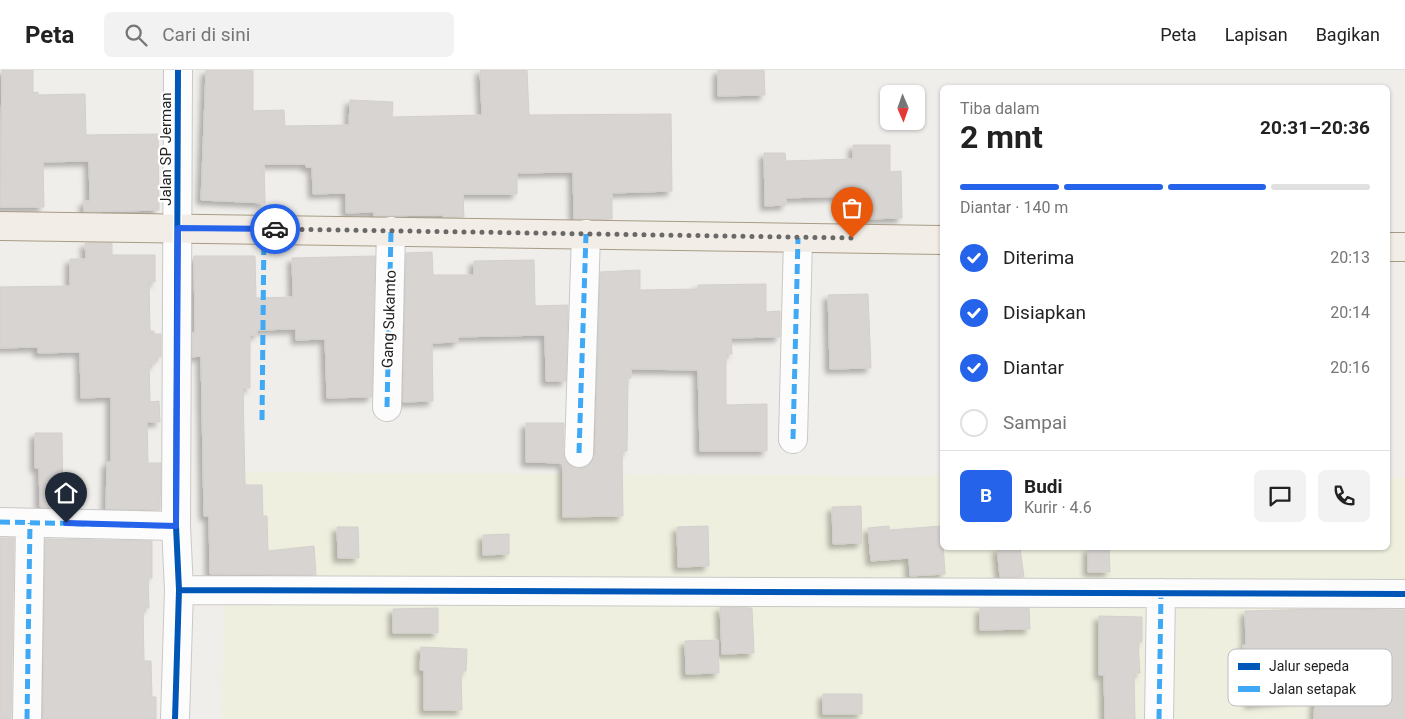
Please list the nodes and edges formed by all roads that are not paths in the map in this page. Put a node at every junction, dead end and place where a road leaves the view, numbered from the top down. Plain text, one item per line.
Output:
1 (178, 70) edge
2 (0, 226) edge
3 (178, 228) junction
4 (391, 231) junction
5 (586, 234) junction
6 (798, 238) junction
7 (940, 240) edge
8 (1390, 247) edge
9 (1405, 247) edge
10 (388, 407) dead end
11 (793, 439) dead end
12 (579, 453) dead end
13 (0, 522) edge
14 (30, 522) junction
15 (176, 526) junction
16 (178, 590) junction
17 (1161, 593) junction
18 (1405, 594) edge
19 (27, 719) edge
20 (175, 719) edge
21 (1158, 719) edge

1 - 3 street, Jalan SP Jerman
2 - 3 main road
3 - 4 main road
3 - 15 street, Jalan SP Jerman
4 - 5 main road
4 - 10 street, Gang Sukamto
5 - 6 main road
5 - 12 street
6 - 7 main road
6 - 11 street
8 - 9 main road
13 - 14 street
14 - 15 street
14 - 19 street
15 - 16 street, Jalan SP Jerman
16 - 17 street
16 - 20 street, Jalan SP Jerman
17 - 18 street
17 - 21 street

